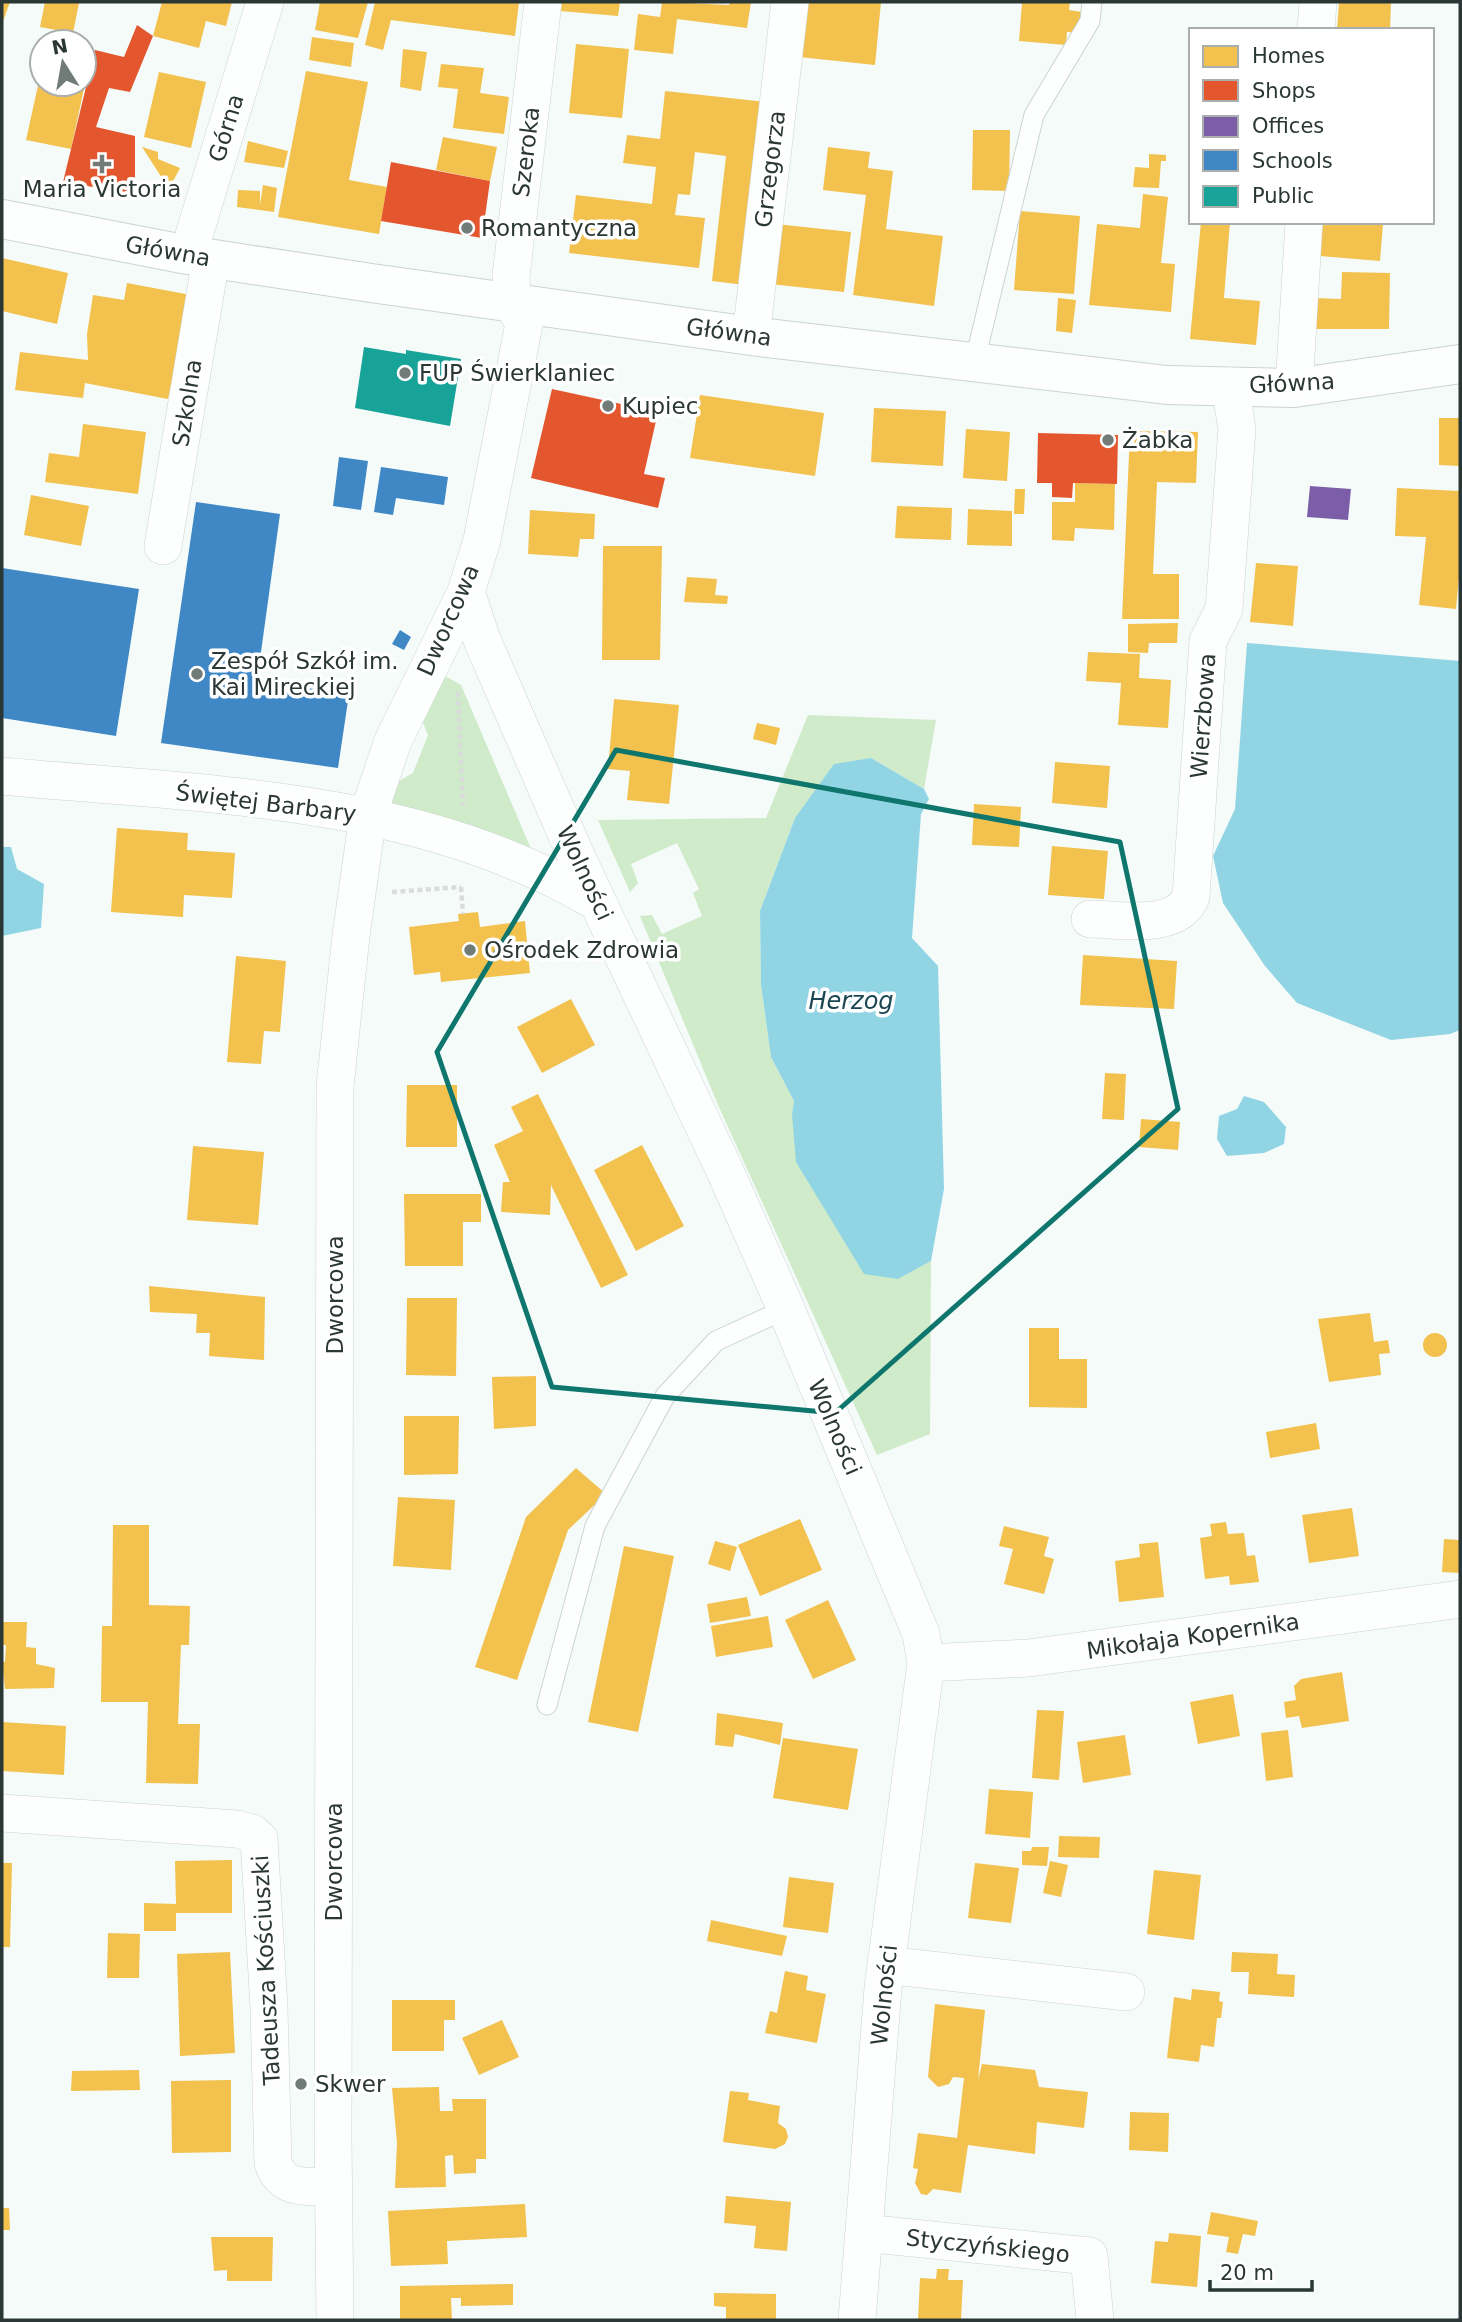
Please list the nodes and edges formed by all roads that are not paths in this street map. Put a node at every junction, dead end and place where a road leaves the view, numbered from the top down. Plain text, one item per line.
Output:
1 (265, 2) edge
2 (543, 2) edge
3 (790, 2) edge
4 (1093, 2) edge
5 (1318, 2) edge
6 (1316, 28) edge
7 (2, 219) edge
8 (1304, 224) edge
9 (200, 257) junction
10 (512, 302) junction
11 (751, 336) junction
12 (974, 364) junction
13 (1460, 364) edge
14 (1230, 386) junction
15 (1294, 388) junction
16 (163, 546) dead end
17 (466, 592) junction
18 (2, 776) edge
19 (369, 815) junction
20 (598, 903) junction
21 (1090, 919) dead end
22 (786, 1309) junction
23 (1460, 1599) edge
24 (926, 1663) junction
25 (547, 1705) dead end
26 (2, 1813) edge
27 (887, 1965) junction
28 (1126, 1992) dead end
29 (334, 2186) junction
30 (864, 2233) junction
31 (335, 2320) edge
32 (858, 2320) edge
33 (1094, 2320) edge

1 - 9 street, Górna
2 - 10 street, Szeroka
3 - 11 street, Grzegorza
4 - 12 lane
5 - 6 street
7 - 9 main road, Główna
8 - 15 street
9 - 10 main road, Główna
9 - 16 street, Szkolna
10 - 11 main road, Główna
10 - 17 street, Dworcowa
11 - 12 main road, Główna
12 - 14 main road, Główna
13 - 15 main road, Główna
14 - 15 main road, Główna
14 - 21 street, Wierzbowa
17 - 19 street, Dworcowa
17 - 20 street, Wolności
18 - 19 street, Świętej Barbary
19 - 20 street, Świętej Barbary
19 - 29 street, Dworcowa
20 - 22 street, Wolności
22 - 24 street, Wolności
22 - 25 lane
23 - 24 street, Mikołaja Kopernika
24 - 27 street, Wolności
26 - 29 street, Tadeusza Kościuszki
27 - 28 street
27 - 30 street, Wolności
29 - 31 street, Dworcowa
30 - 32 street, Wolności
30 - 33 street, Styczyńskiego

